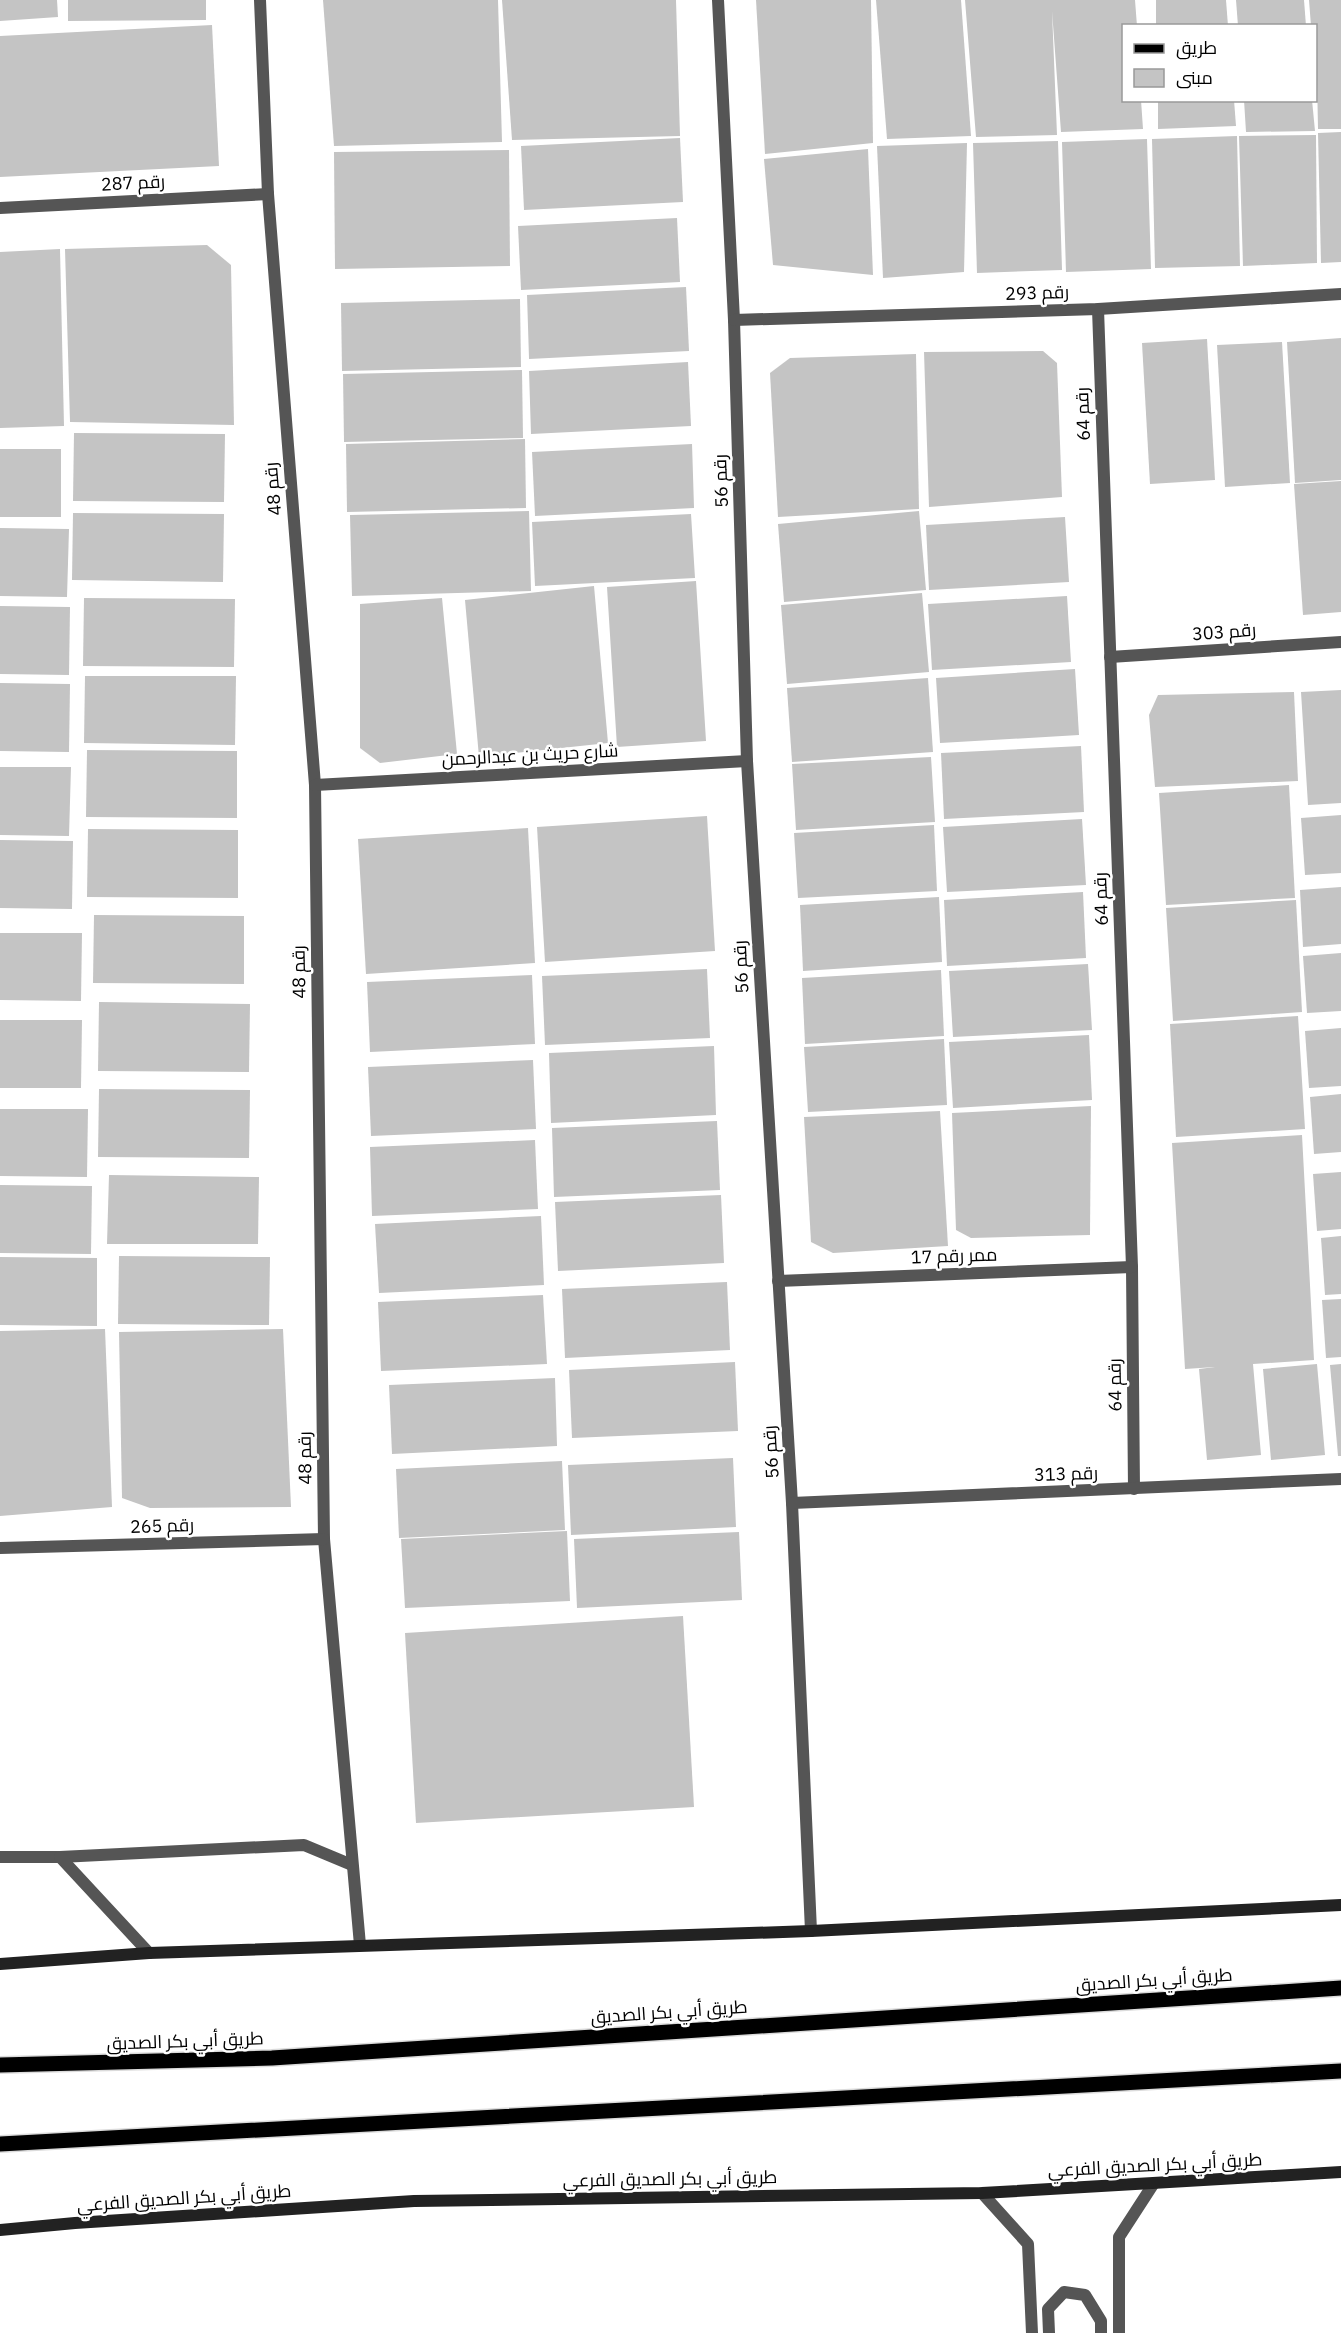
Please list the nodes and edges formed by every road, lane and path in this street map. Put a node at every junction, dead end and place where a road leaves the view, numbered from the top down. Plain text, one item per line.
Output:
1 (261, 0) edge
2 (718, 0) edge
3 (268, 194) junction
4 (0, 208) edge
5 (1341, 294) edge
6 (1098, 309) junction
7 (734, 320) junction
8 (1341, 642) edge
9 (1110, 657) junction
10 (747, 761) junction
11 (315, 785) junction
12 (1132, 1267) junction
13 (778, 1281) junction
14 (1341, 1479) edge
15 (1134, 1489) junction
16 (792, 1503) junction
17 (324, 1539) junction
18 (0, 1548) edge
19 (0, 1857) edge
20 (60, 1857) junction
21 (352, 1865) junction
22 (1341, 1905) edge
23 (811, 1931) junction
24 (360, 1945) junction
25 (149, 1953) junction
26 (0, 1964) edge
27 (1341, 1988) edge
28 (0, 2065) edge
29 (1341, 2071) edge
30 (0, 2144) edge
31 (1341, 2172) edge
32 (1154, 2183) junction
33 (982, 2193) junction
34 (0, 2230) edge
35 (1032, 2333) edge
36 (1049, 2333) edge
37 (1101, 2333) edge
38 (1119, 2333) edge

1 - 3 street, رقم 48
2 - 7 street, رقم 56
3 - 4 street, رقم 287
3 - 11 street, رقم 48
5 - 6 street, رقم 293
6 - 7 street, رقم 293
6 - 9 street, رقم 64
7 - 10 street, رقم 56
8 - 9 street, رقم 303
9 - 12 street, رقم 64
10 - 11 street, شارع حريث بن عبدالرحمن
10 - 13 street, رقم 56
11 - 17 street, رقم 48
12 - 13 street, ممر رقم 17
12 - 15 street, رقم 64
13 - 16 street, رقم 56
14 - 15 street, رقم 313
15 - 16 street, رقم 313
16 - 23 street, رقم 56
17 - 18 street, رقم 265
17 - 21 street, رقم 48
19 - 20 street
20 - 21 street
20 - 25 street
21 - 24 street, رقم 48
22 - 23 main road
23 - 24 main road
24 - 25 main road
25 - 26 main road
27 - 28 main road, طريق أبي بكر الصديق
29 - 30 main road
31 - 32 main road, طريق أبي بكر الصديق الفرعي
32 - 33 main road, طريق أبي بكر الصديق الفرعي
32 - 38 street
33 - 34 main road, طريق أبي بكر الصديق الفرعي
33 - 35 street
36 - 37 street

